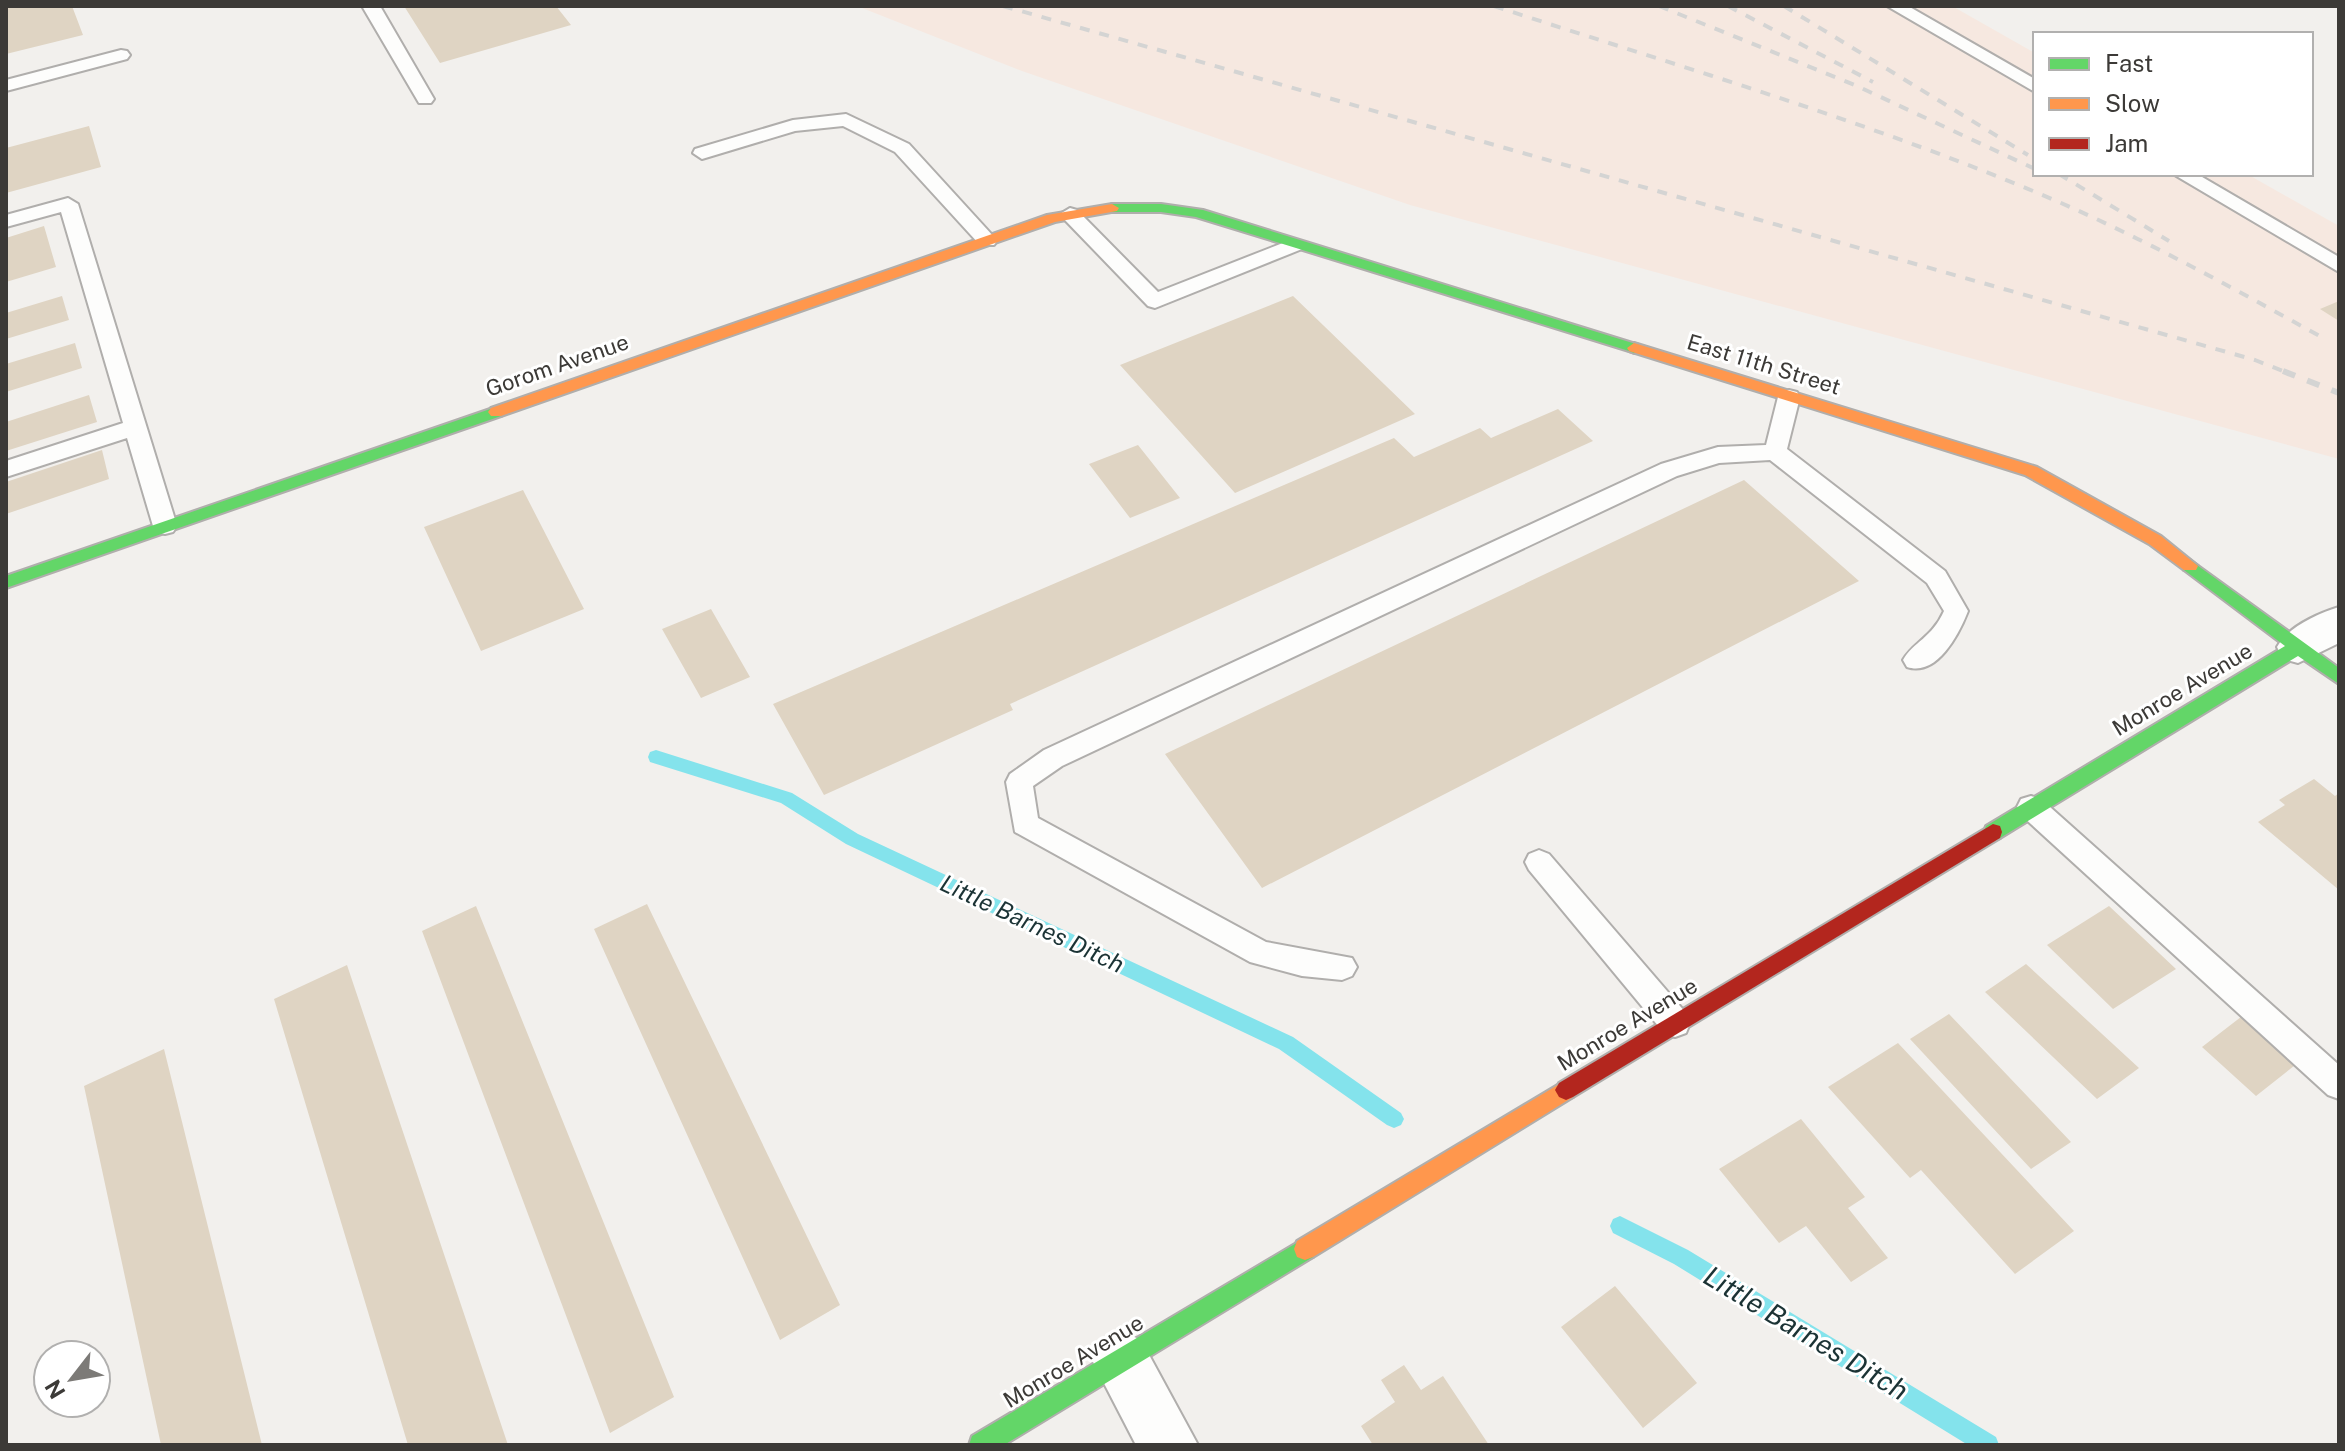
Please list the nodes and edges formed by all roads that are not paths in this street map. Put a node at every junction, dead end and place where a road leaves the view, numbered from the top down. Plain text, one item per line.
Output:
1 (371, 6) edge
2 (1896, 6) edge
3 (121, 55) dead end
4 (6, 86) edge
5 (2033, 86) edge
6 (425, 99) dead end
7 (702, 153) dead end
8 (2186, 176) edge
9 (1127, 206) joint
10 (1070, 214) junction
11 (6, 221) edge
12 (987, 241) junction
13 (1295, 245) junction
14 (2339, 266) edge
15 (1789, 397) junction
16 (136, 427) junction
17 (1775, 452) junction
18 (6, 469) edge
19 (165, 526) junction
20 (6, 582) edge
21 (2339, 623) edge
22 (2298, 647) junction
23 (1916, 660) dead end
24 (2339, 677) edge
25 (2031, 807) junction
26 (1539, 862) dead end
27 (1342, 967) dead end
28 (1675, 1023) junction
29 (2339, 1085) edge
30 (1121, 1360) junction
31 (981, 1445) edge
32 (1168, 1445) edge

1 - 6 lane
2 - 5 lane
3 - 4 lane
7 - 12 lane
8 - 14 lane
9 - 10 street, Gorom Avenue
9 - 13 street, East 11th Street
10 - 12 street, Gorom Avenue
10 - 13 lane
11 - 16 lane
12 - 19 street, Gorom Avenue
13 - 15 street, East 11th Street
15 - 17 lane
15 - 22 street, East 11th Street
16 - 18 lane
16 - 19 lane
17 - 23 lane
17 - 27 lane
19 - 20 street, Gorom Avenue
21 - 22 street
22 - 24 street, East 11th Street
22 - 25 street, Monroe Avenue
25 - 28 street, Monroe Avenue
25 - 29 lane
26 - 28 lane
28 - 30 street, Monroe Avenue
30 - 31 street, Monroe Avenue
30 - 32 street

